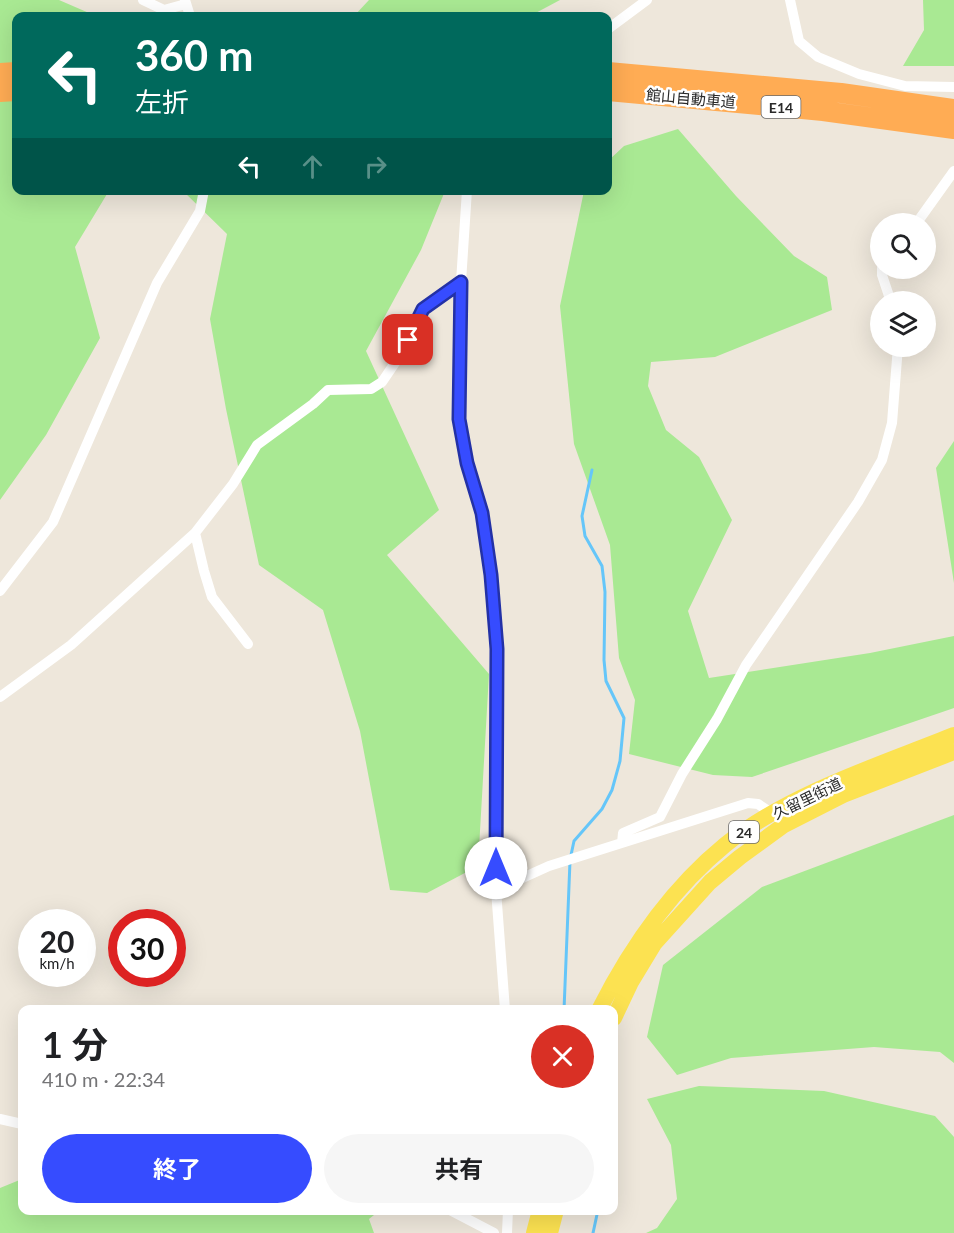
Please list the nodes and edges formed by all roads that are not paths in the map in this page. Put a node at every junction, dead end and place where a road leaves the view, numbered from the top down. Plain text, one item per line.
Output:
1 (143, 0) edge
2 (790, 0) edge
3 (644, 1) edge
4 (185, 2) edge
5 (612, 26) edge
6 (612, 72) edge
7 (954, 87) edge
8 (612, 91) edge
9 (954, 109) edge
10 (954, 129) edge
11 (954, 171) edge
12 (203, 195) edge
13 (467, 195) edge
14 (924, 213) edge
15 (461, 282) junction
16 (897, 357) edge
17 (195, 533) junction
18 (0, 591) edge
19 (248, 644) dead end
20 (0, 697) edge
21 (954, 735) edge
22 (954, 752) edge
23 (773, 814) junction
24 (622, 843) junction
25 (496, 890) junction
26 (505, 1005) edge
27 (601, 1005) edge
28 (618, 1010) edge
29 (0, 1119) edge
30 (18, 1123) edge
31 (460, 1215) edge
32 (508, 1215) edge
33 (539, 1215) edge
34 (555, 1215) edge
35 (494, 1233) edge
36 (507, 1233) edge
37 (534, 1233) edge
38 (550, 1233) edge

1 - 4 street
2 - 7 street
3 - 5 street
6 - 9 highway, 館山自動車道 / E14
8 - 10 highway, 館山自動車道 / E14
11 - 14 street
12 - 18 street
13 - 15 street
15 - 17 street
15 - 25 street
16 - 24 street
17 - 19 street
17 - 20 street
21 - 23 main road, 久留里街道 / 24
22 - 28 main road, 久留里街道 / 24
23 - 24 street
23 - 27 main road, 久留里街道 / 24
24 - 25 street
25 - 26 street
29 - 30 street
31 - 35 street
32 - 36 street
33 - 37 main road
34 - 38 main road

